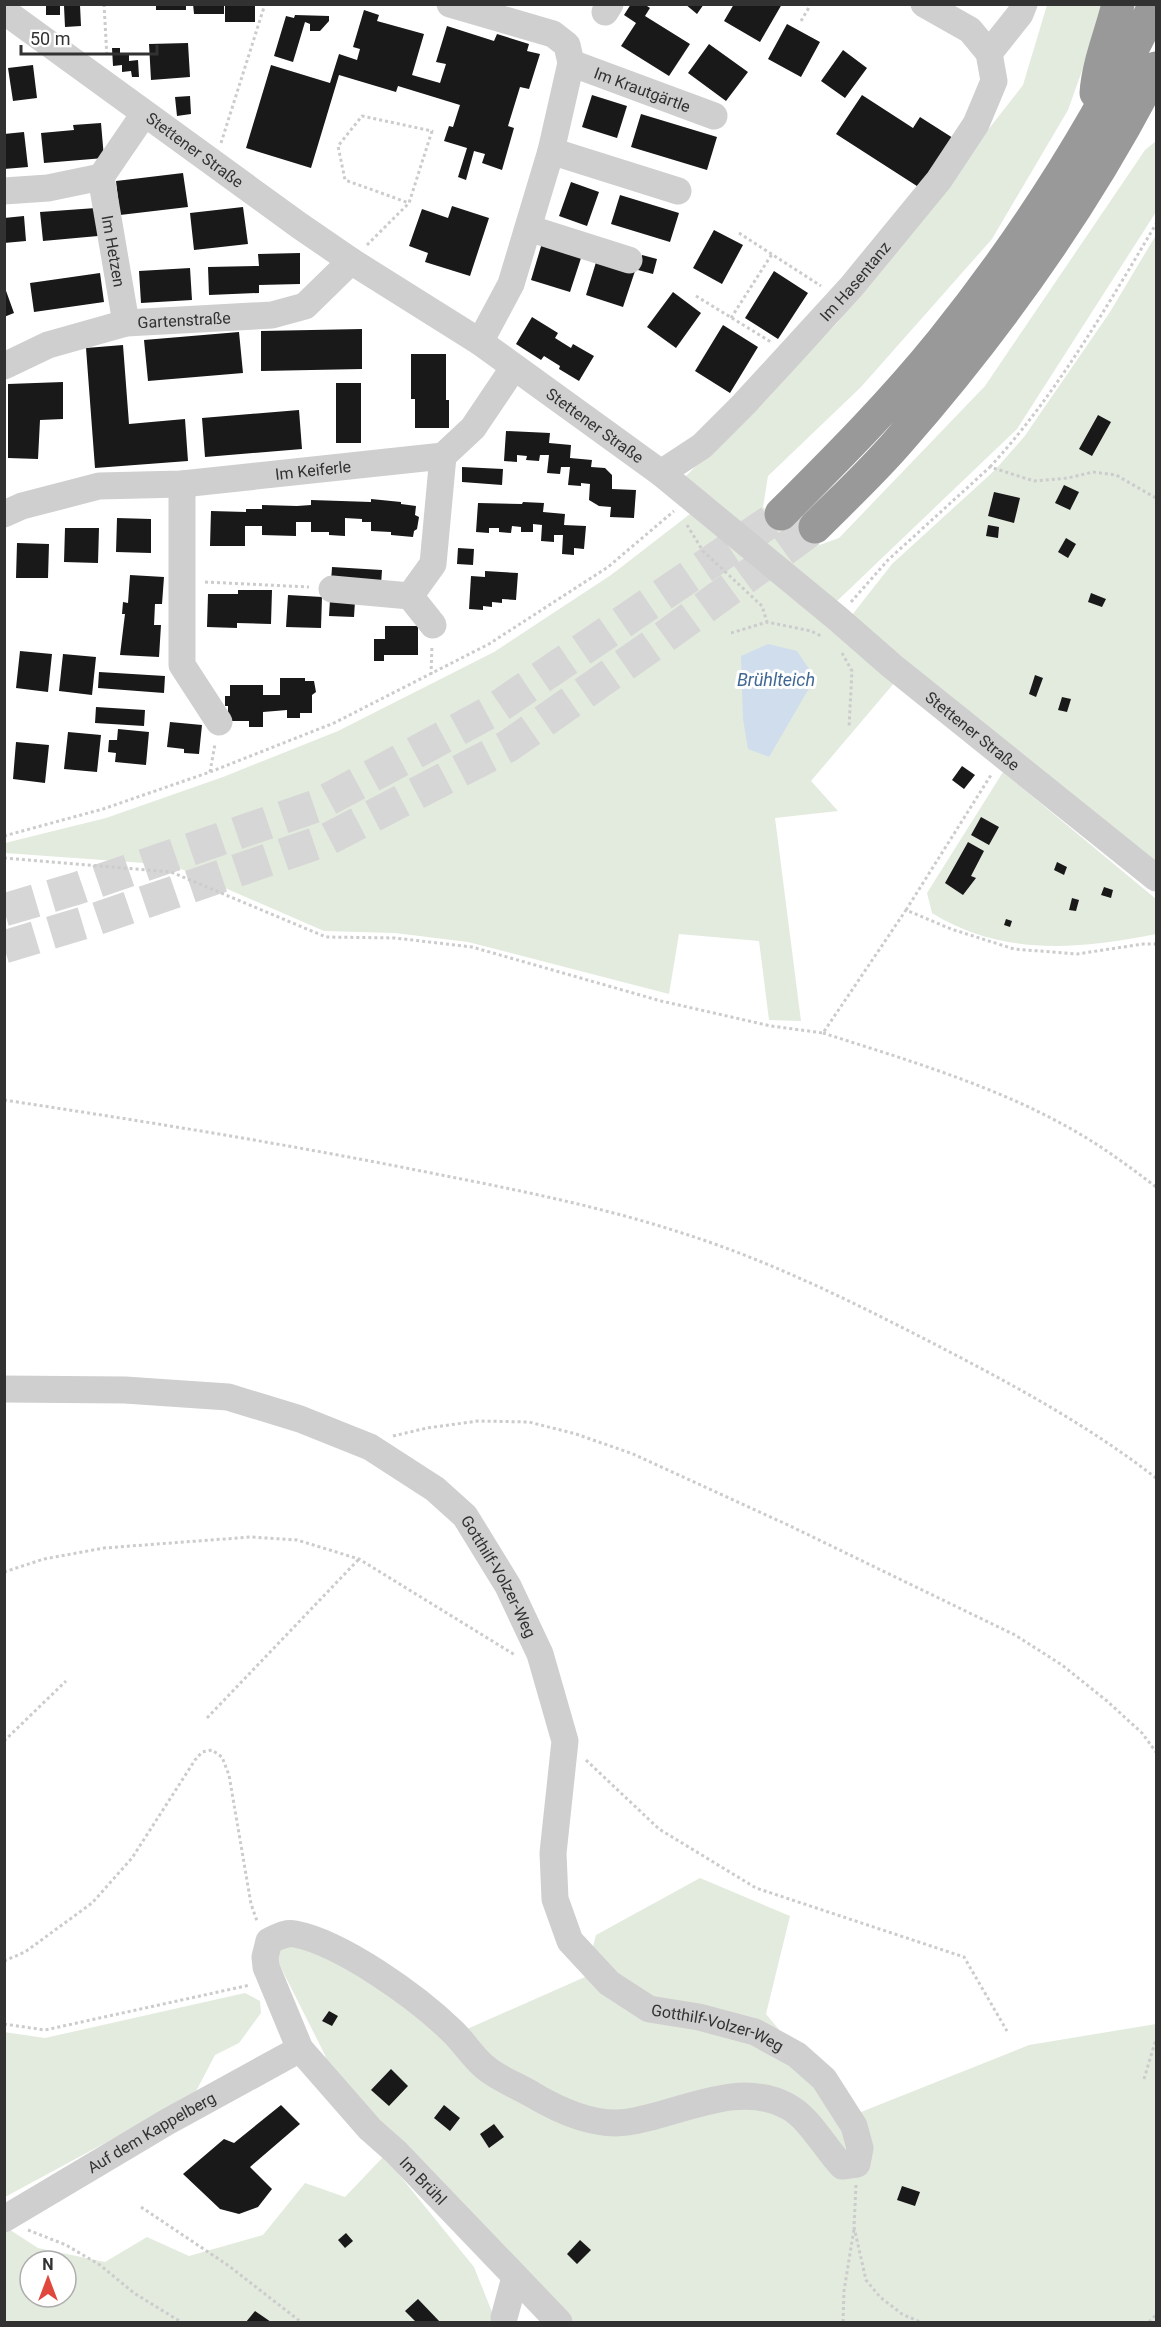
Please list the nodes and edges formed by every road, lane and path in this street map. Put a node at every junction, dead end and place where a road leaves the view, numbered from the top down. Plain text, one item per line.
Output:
1 (104, 4) edge
2 (265, 4) edge
3 (450, 4) edge
4 (811, 4) edge
5 (924, 4) edge
6 (1024, 4) edge
7 (1118, 4) edge
8 (1155, 4) edge
9 (8, 19) edge
10 (801, 21) dead end
11 (989, 53) junction
12 (571, 63) junction
13 (1156, 68) edge
14 (108, 87) junction
15 (144, 114) junction
16 (714, 116) dead end
17 (1156, 121) edge
18 (1106, 131) junction
19 (550, 151) junction
20 (214, 164) junction
21 (101, 177) junction
22 (4, 191) edge
23 (678, 191) dead end
24 (409, 203) junction
25 (1156, 224) edge
26 (528, 228) junction
27 (739, 233) dead end
28 (772, 254) junction
29 (629, 260) dead end
30 (351, 261) junction
31 (696, 296) dead end
32 (840, 298) junction
33 (731, 318) junction
34 (126, 323) junction
35 (480, 342) junction
36 (790, 354) junction
37 (4, 366) edge
38 (514, 366) junction
39 (442, 456) junction
40 (990, 467) junction
41 (661, 473) junction
42 (182, 484) junction
43 (1156, 498) edge
44 (698, 502) junction
45 (781, 513) tunnel mouth
46 (4, 514) edge
47 (815, 527) tunnel mouth
48 (182, 581) junction
49 (332, 589) joint
50 (410, 596) junction
51 (767, 622) junction
52 (433, 626) joint
53 (832, 629) junction
54 (731, 633) dead end
55 (841, 653) dead end
56 (431, 675) junction
57 (219, 722) joint
58 (849, 727) dead end
59 (1004, 755) junction
60 (210, 772) junction
61 (4, 836) edge
62 (4, 858) edge
63 (1156, 878) edge
64 (906, 910) junction
65 (1156, 944) edge
66 (823, 1033) junction
67 (4, 1100) edge
68 (1156, 1186) edge
69 (4, 1389) edge
70 (370, 1447) junction
71 (1156, 1478) edge
72 (359, 1559) junction
73 (4, 1572) edge
74 (540, 1654) junction
75 (66, 1681) dead end
76 (207, 1718) dead end
77 (4, 1741) edge
78 (565, 1741) junction
79 (1156, 1752) edge
80 (266, 1949) junction
81 (4, 1961) edge
82 (243, 1986) dead end
83 (4, 2024) edge
84 (1007, 2031) dead end
85 (1156, 2039) edge
86 (300, 2049) junction
87 (1144, 2079) dead end
88 (857, 2164) junction
89 (141, 2207) dead end
90 (15, 2224) edge
91 (854, 2228) junction
92 (515, 2277) junction
93 (1156, 2315) edge
94 (553, 2317) edge
95 (504, 2318) dead end
96 (181, 2322) edge
97 (301, 2322) edge
98 (843, 2322) edge
99 (920, 2322) edge
100 (1149, 2322) edge

1 - 14 path
2 - 20 path
3 - 12 street
4 - 10 path
5 - 11 street
6 - 11 street
7 - 18 highway
8 - 18 highway
9 - 14 street, Stettener Straße
11 - 32 street, Im Hasentanz
12 - 16 street, Im Krautgärtle
12 - 19 street, Im Krautgärtle
13 - 18 highway
14 - 15 street, Stettener Straße
15 - 20 street, Stettener Straße
15 - 21 street
17 - 18 highway
18 - 45 highway
18 - 47 highway
19 - 23 street
19 - 26 street, Im Krautgärtle
20 - 30 street, Stettener Straße
21 - 22 street
21 - 34 street, Im Hetzen
24 - 24 path
24 - 30 path
25 - 40 path
26 - 29 street
26 - 35 street, Im Krautgärtle
27 - 28 path
28 - 32 path
28 - 33 path
30 - 34 street, Gartenstraße
30 - 35 street, Stettener Straße
31 - 33 path
32 - 36 street, Im Hasentanz
33 - 36 path
34 - 37 street, Gartenstraße
35 - 38 street, Stettener Straße
36 - 41 street, Im Hasentanz
38 - 39 street
38 - 41 street, Stettener Straße
39 - 42 street, Im Keiferle
39 - 50 street
40 - 43 path
40 - 53 path
41 - 44 street, Stettener Straße
42 - 46 street, Im Keiferle
42 - 48 street
44 - 51 path
44 - 53 street, Stettener Straße
44 - 56 path
48 - 49 path
48 - 57 street
49 - 50 street
50 - 52 street
51 - 53 path
51 - 54 path
52 - 56 path
53 - 59 street, Stettener Straße
55 - 58 path
56 - 60 path
57 - 60 path
59 - 63 street, Stettener Straße
59 - 64 path
60 - 61 path
62 - 66 path
64 - 65 path
64 - 66 path
66 - 68 path
67 - 71 path
69 - 70 street, Gotthilf-Volzer-Weg
70 - 74 street, Gotthilf-Volzer-Weg
70 - 79 path
72 - 73 path
72 - 74 path
72 - 76 path
74 - 78 street, Gotthilf-Volzer-Weg
75 - 77 path
78 - 84 path
78 - 88 street, Gotthilf-Volzer-Weg
80 - 81 path
80 - 86 street
80 - 88 street
82 - 83 path
85 - 87 path
86 - 90 street, Auf dem Kappelberg
86 - 92 street, Im Brühl
88 - 91 path
89 - 97 path
90 - 96 path
91 - 98 path
91 - 99 path
92 - 94 street, Im Brühl
92 - 95 street
93 - 100 path

